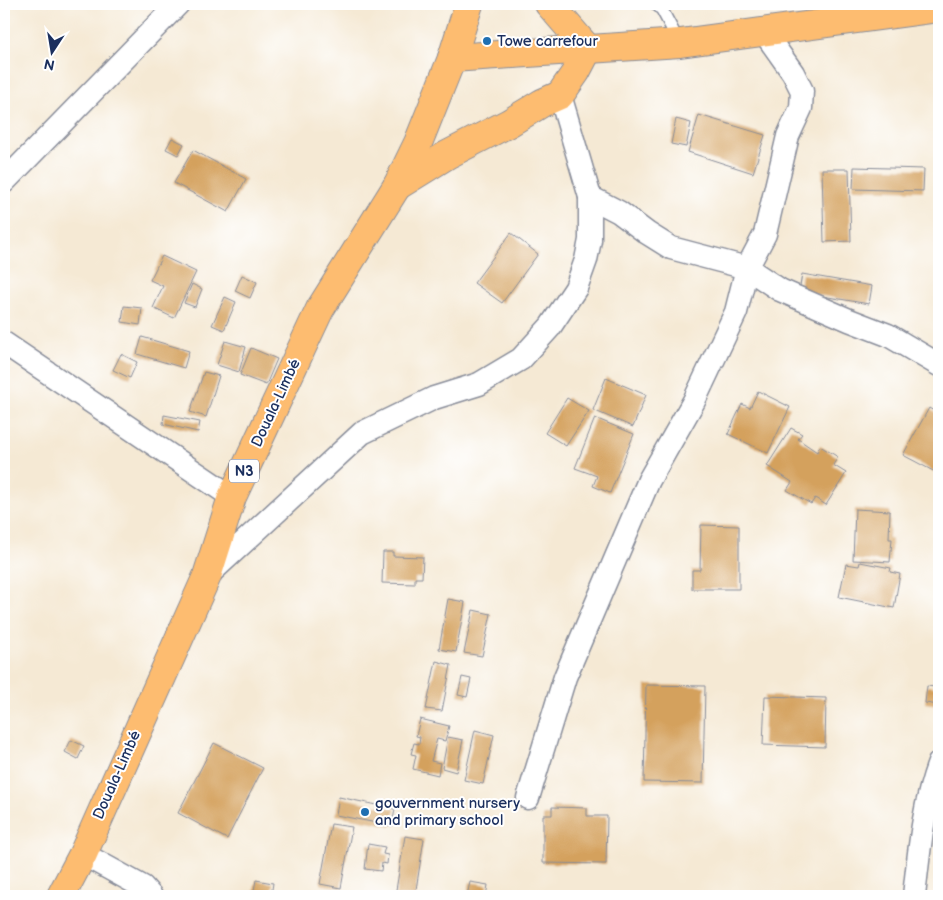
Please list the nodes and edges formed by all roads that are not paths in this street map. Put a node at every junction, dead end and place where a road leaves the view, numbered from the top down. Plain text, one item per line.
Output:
1 (178, 4) edge
2 (469, 4) edge
3 (549, 4) edge
4 (656, 4) edge
5 (939, 8) edge
6 (764, 32) junction
7 (680, 43) junction
8 (588, 49) junction
9 (452, 58) junction
10 (560, 95) junction
11 (4, 182) edge
12 (397, 186) junction
13 (590, 197) junction
14 (747, 268) junction
15 (4, 343) edge
16 (939, 365) edge
17 (232, 497) junction
18 (207, 576) junction
19 (939, 763) edge
20 (528, 798) dead end
21 (83, 854) junction
22 (61, 896) edge
23 (151, 896) edge
24 (914, 896) edge

1 - 11 street
2 - 9 main road, Douala-Limbé
3 - 8 main road
4 - 7 lane
5 - 6 main road
6 - 7 main road
6 - 14 street
7 - 8 main road
8 - 9 main road
8 - 10 main road
9 - 12 main road, Douala-Limbé / N3
10 - 12 main road
10 - 13 street
12 - 17 main road, Douala-Limbé / N3
13 - 14 street
13 - 18 street
14 - 16 street
14 - 20 street
15 - 17 street
17 - 18 main road, Douala-Limbé / N3
18 - 21 main road, Douala-Limbé / N3
19 - 24 street
21 - 22 main road, Douala-Limbé / N3
21 - 23 street

